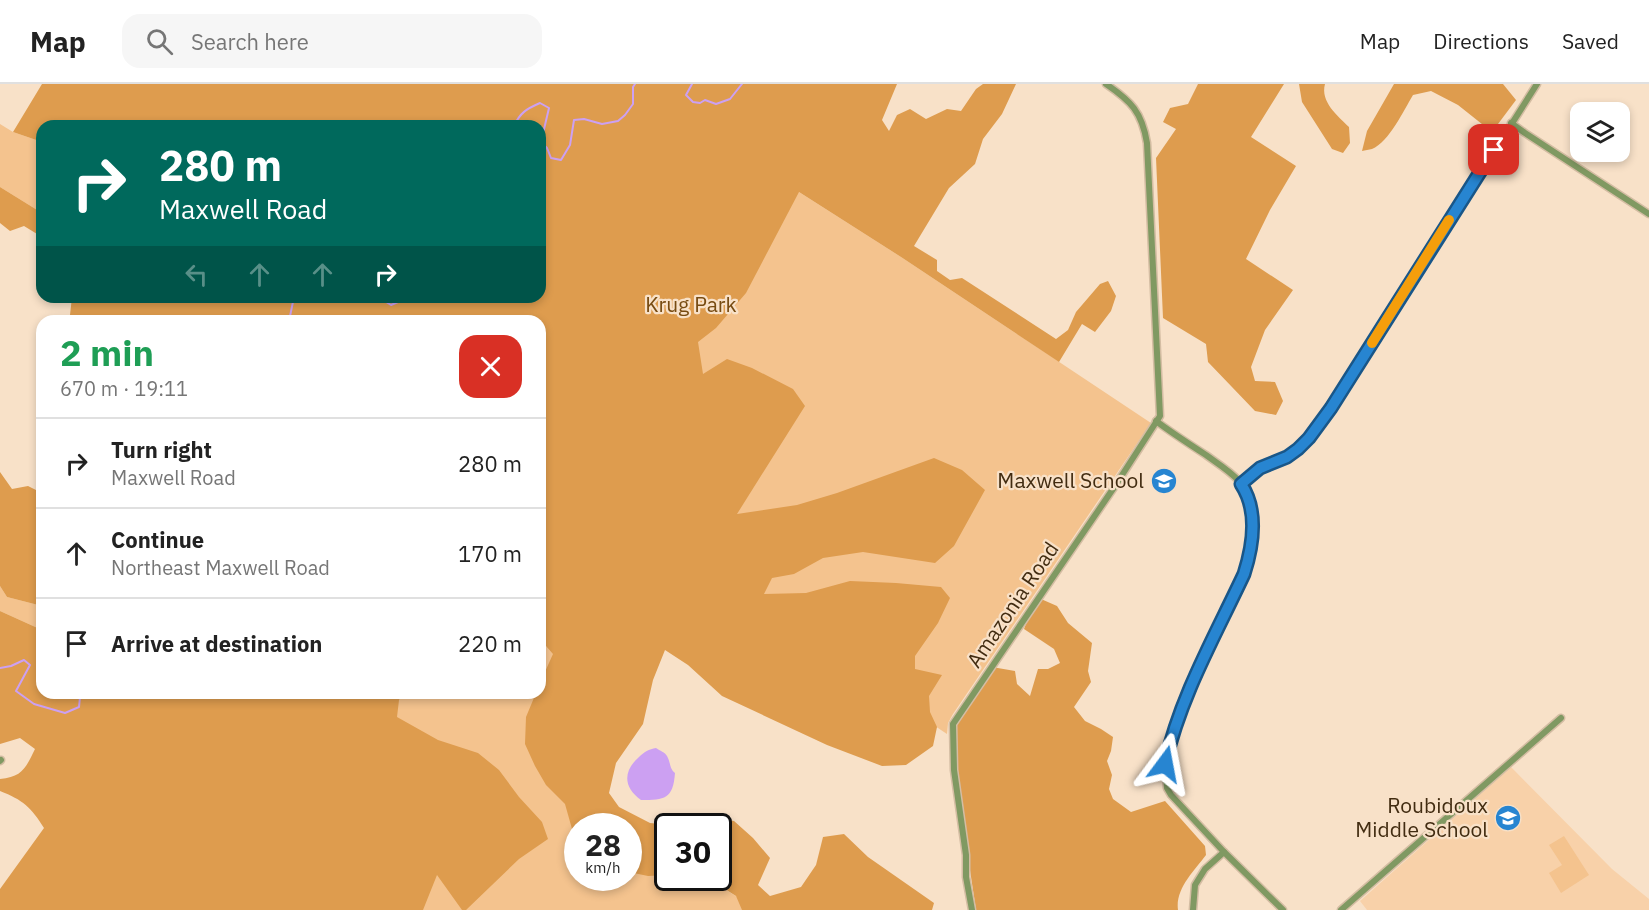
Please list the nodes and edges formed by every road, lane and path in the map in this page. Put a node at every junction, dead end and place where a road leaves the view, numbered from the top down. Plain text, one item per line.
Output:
1 (1106, 84) edge
2 (1537, 84) edge
3 (1511, 123) junction
4 (1649, 214) edge
5 (1156, 421) junction
6 (1241, 484) junction
7 (1561, 718) dead end
8 (1224, 852) junction
9 (972, 910) edge
10 (1194, 910) edge
11 (1283, 910) edge
12 (1341, 910) edge

1 - 5 street, Amazonia Road
2 - 3 street
3 - 4 street
3 - 6 street
5 - 6 street
5 - 9 street, Amazonia Road
6 - 8 street
7 - 12 street
8 - 10 street
8 - 11 street

